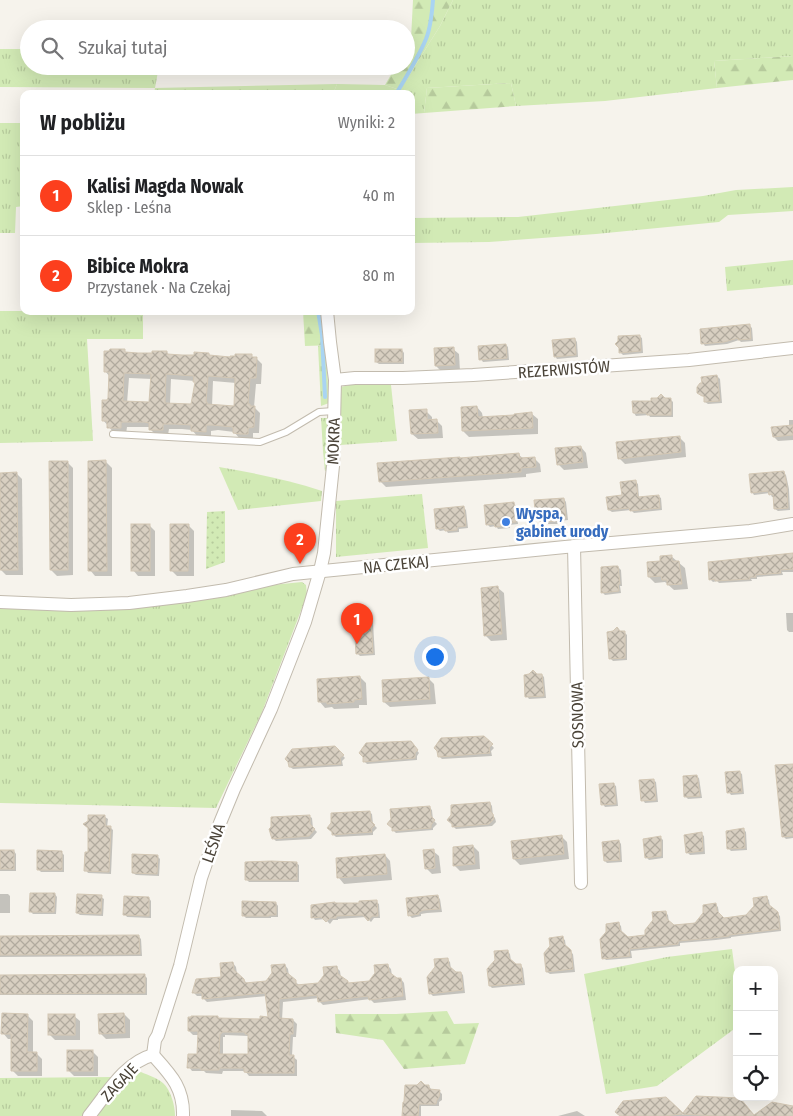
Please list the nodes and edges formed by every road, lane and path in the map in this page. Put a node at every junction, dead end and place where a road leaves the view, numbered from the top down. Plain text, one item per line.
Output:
1 (327, 315) edge
2 (793, 348) edge
3 (335, 380) junction
4 (334, 411) junction
5 (113, 434) dead end
6 (793, 524) edge
7 (574, 546) junction
8 (320, 571) junction
9 (0, 602) edge
10 (581, 883) dead end
11 (153, 1055) junction
12 (89, 1116) edge
13 (183, 1116) edge

1 - 3 street, MOKRA
2 - 3 street, REZERWISTÓW
3 - 4 street, MOKRA
4 - 5 lane
4 - 8 street, MOKRA
6 - 7 street, NA CZEKAJ
7 - 8 street, NA CZEKAJ
7 - 10 street, SOSNOWA
8 - 9 street, NA CZEKAJ
8 - 11 street, LEŚNA
11 - 12 street, ZAGAJE
11 - 13 street

